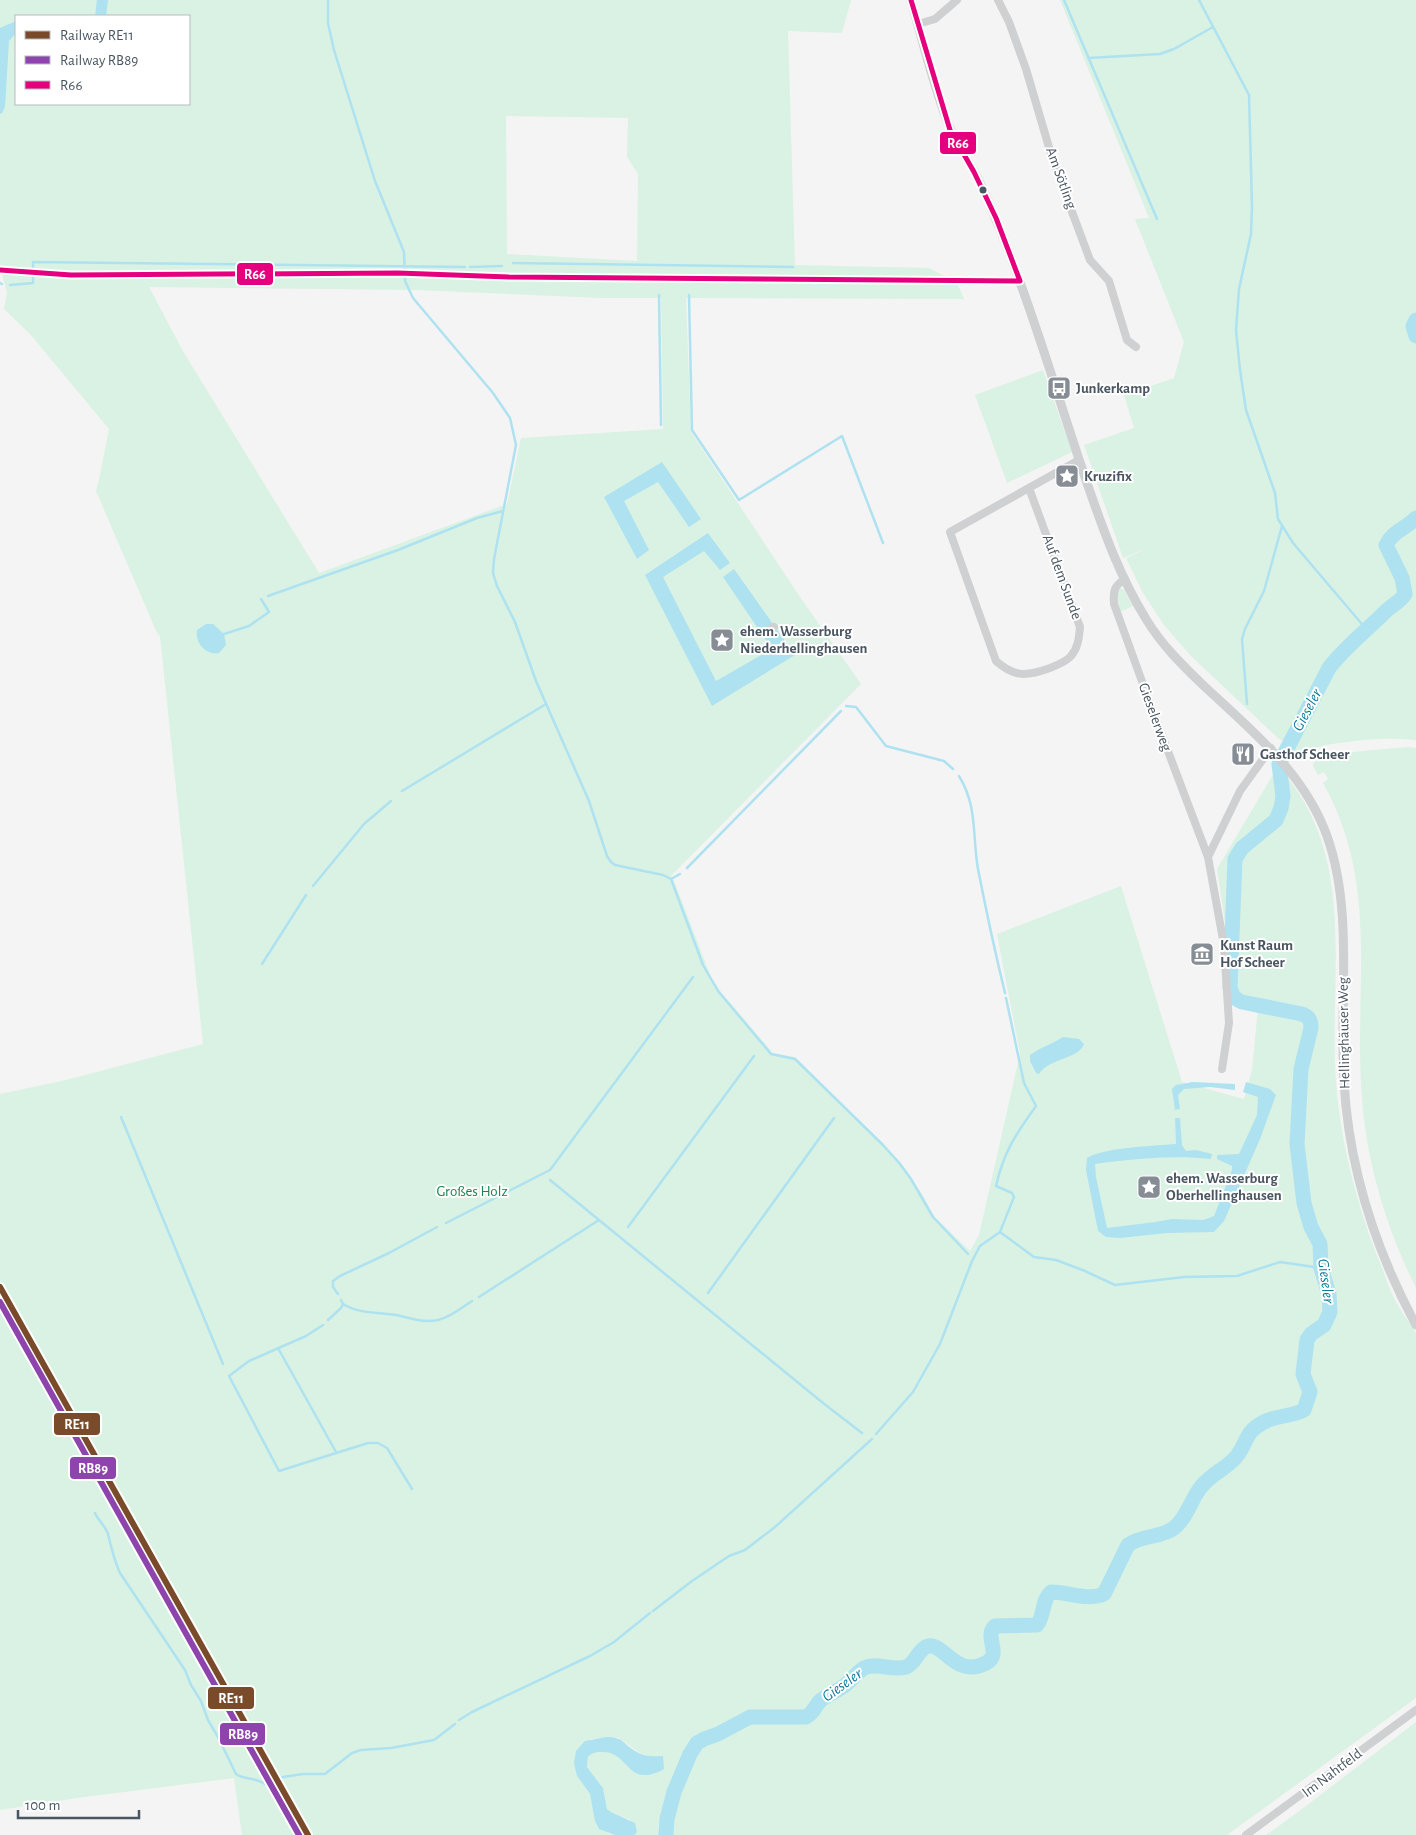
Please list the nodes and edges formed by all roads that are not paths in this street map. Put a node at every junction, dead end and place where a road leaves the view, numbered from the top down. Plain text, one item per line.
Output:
1 (911, 0) edge
2 (957, 0) edge
3 (998, 0) edge
4 (918, 24) junction
5 (0, 270) edge
6 (1020, 281) junction
7 (1136, 347) dead end
8 (1079, 460) junction
9 (1029, 488) junction
10 (1125, 579) junction
11 (774, 627) dead end
12 (762, 634) dead end
13 (1273, 750) junction
14 (1208, 857) junction
15 (1222, 1069) dead end
16 (1416, 1325) edge
17 (1416, 1710) edge
18 (1246, 1835) edge

1 - 4 street, Hellinghäuser Weg
2 - 4 street
3 - 7 street, Am Sötling
4 - 6 street, Hellinghäuser Weg
5 - 6 street
6 - 8 street, Hellinghäuser Weg
8 - 9 street
8 - 10 street, Hellinghäuser Weg
9 - 9 street, Auf dem Sunde
10 - 13 street, Hellinghäuser Weg
10 - 14 street, Gieselerweg
11 - 12 street
13 - 14 street
13 - 16 street, Hellinghäuser Weg
14 - 15 street, Gieselerweg
17 - 18 street, Im Nahtfeld

